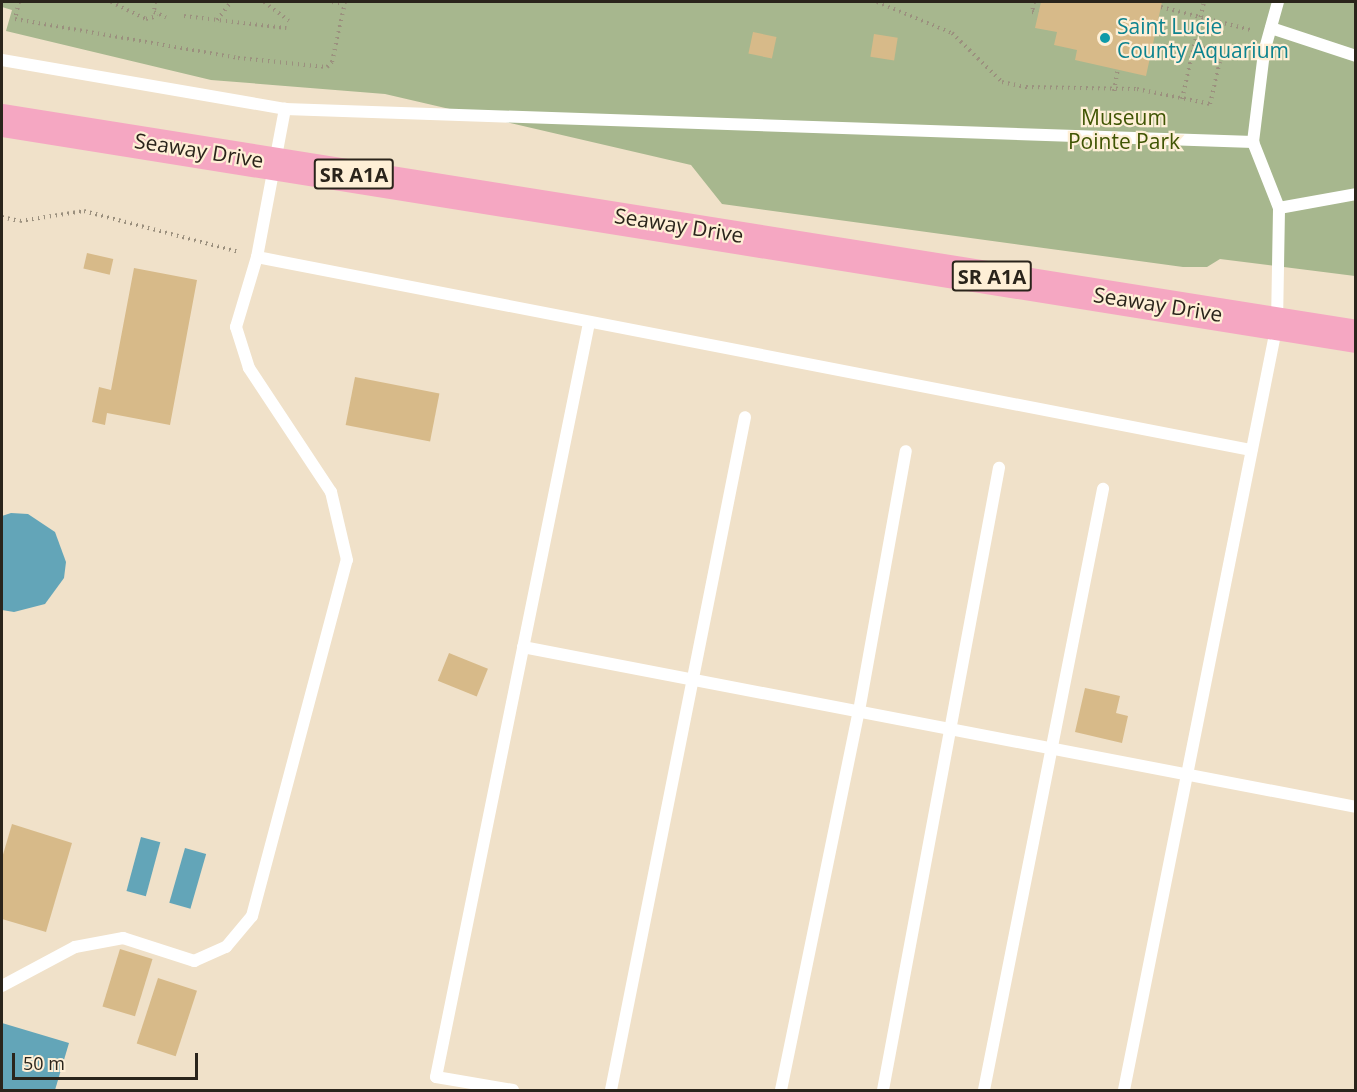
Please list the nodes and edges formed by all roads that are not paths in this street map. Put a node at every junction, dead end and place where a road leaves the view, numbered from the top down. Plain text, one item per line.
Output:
1 (1278, 2) edge
2 (1270, 32) junction
3 (1356, 56) edge
4 (2, 60) edge
5 (285, 109) junction
6 (2, 120) edge
7 (1253, 142) junction
8 (1356, 194) edge
9 (1279, 208) junction
10 (257, 256) junction
11 (589, 323) junction
12 (1277, 324) junction
13 (1356, 336) edge
14 (745, 417) dead end
15 (1251, 450) junction
16 (906, 451) dead end
17 (999, 468) dead end
18 (1102, 489) dead end
19 (523, 647) junction
20 (695, 680) junction
21 (860, 711) junction
22 (951, 729) junction
23 (1052, 748) junction
24 (1187, 773) junction
25 (1356, 807) edge
26 (2, 986) edge
27 (513, 1090) edge
28 (611, 1090) edge
29 (781, 1090) edge
30 (883, 1090) edge
31 (984, 1090) edge
32 (1124, 1090) edge

1 - 2 lane
2 - 3 lane
2 - 7 lane
4 - 5 lane
5 - 7 lane
5 - 10 lane
6 - 12 main road, Seaway Drive / SR A1A
7 - 9 lane
8 - 9 lane
9 - 12 lane
10 - 11 lane
10 - 26 lane
11 - 15 lane
11 - 19 lane
12 - 13 main road, Seaway Drive / SR A1A
12 - 15 lane
14 - 20 lane
15 - 24 lane
16 - 21 lane
17 - 22 lane
18 - 23 lane
19 - 20 lane
19 - 27 lane
20 - 21 lane
20 - 28 lane
21 - 22 lane
21 - 29 lane
22 - 23 lane
22 - 30 lane
23 - 24 lane
23 - 31 lane
24 - 25 lane
24 - 32 lane

